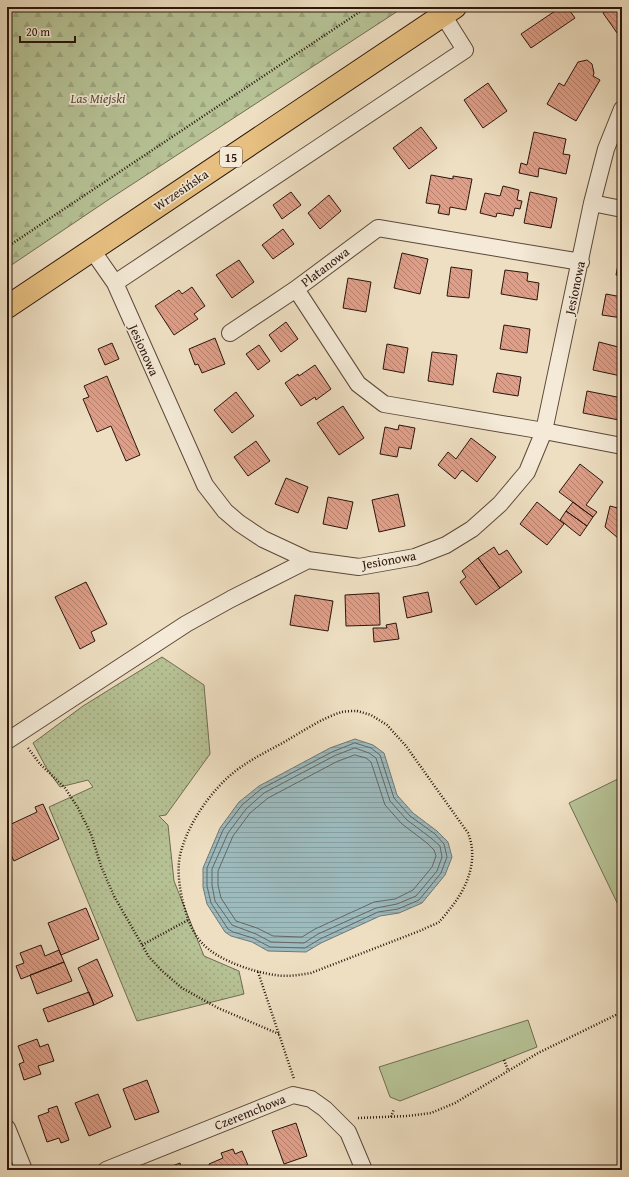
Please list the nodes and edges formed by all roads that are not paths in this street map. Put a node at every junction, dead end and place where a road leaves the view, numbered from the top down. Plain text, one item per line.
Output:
1 (449, 11) edge
2 (622, 110) edge
3 (592, 203) junction
4 (622, 209) edge
5 (92, 250) junction
6 (580, 262) junction
7 (115, 283) junction
8 (296, 289) junction
9 (7, 307) edge
10 (230, 333) dead end
11 (544, 431) junction
12 (622, 446) edge
13 (308, 560) junction
14 (13, 738) edge
15 (7, 1128) edge
16 (24, 1170) edge
17 (106, 1170) edge
18 (364, 1170) edge

1 - 5 main road, Wrzesińska / 15
1 - 7 street
2 - 3 street, Jesionowa
3 - 4 street
3 - 6 street, Jesionowa
5 - 7 street, Jesionowa
5 - 9 main road, Wrzesińska / 15
6 - 8 street, Platanowa
6 - 11 street, Jesionowa
7 - 13 street, Jesionowa
8 - 10 street
8 - 11 street, Platanowa
11 - 12 street, Platanowa
11 - 13 street, Jesionowa
13 - 14 street
15 - 16 street
17 - 18 street, Czeremchowa

